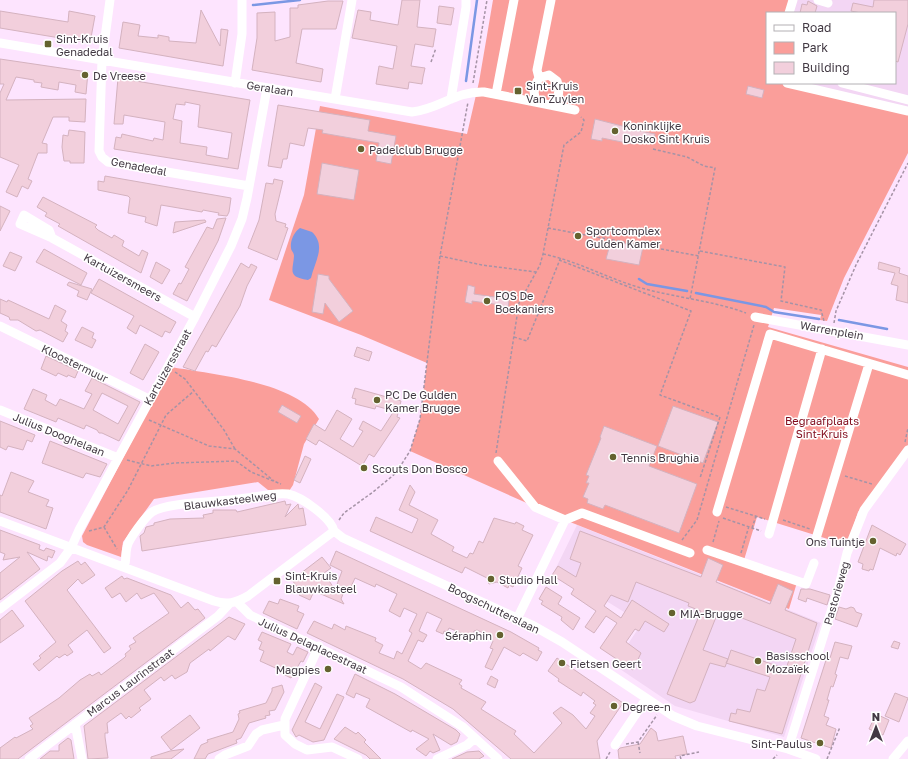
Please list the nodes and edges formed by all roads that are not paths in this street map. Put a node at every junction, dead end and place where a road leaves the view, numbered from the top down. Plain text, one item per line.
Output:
1 (110, 0) edge
2 (242, 0) edge
3 (352, 0) edge
4 (466, 0) edge
5 (514, 0) edge
6 (551, 0) edge
7 (793, 0) edge
8 (818, 0) edge
9 (828, 3) dead end
10 (790, 12) edge
11 (0, 43) edge
12 (102, 60) junction
13 (539, 78) junction
14 (235, 83) junction
15 (791, 84) edge
16 (846, 84) edge
17 (267, 88) junction
18 (496, 94) junction
19 (335, 99) junction
20 (451, 99) junction
21 (908, 100) edge
22 (537, 102) junction
23 (550, 105) junction
24 (575, 110) road end
25 (908, 111) edge
26 (249, 186) junction
27 (52, 238) dead end
28 (195, 317) junction
29 (755, 317) road end
30 (0, 326) edge
31 (908, 345) edge
32 (822, 350) junction
33 (869, 364) junction
34 (908, 376) edge
35 (149, 400) junction
36 (0, 410) edge
37 (904, 449) edge
38 (118, 458) junction
39 (498, 461) road end
40 (718, 508) road end
41 (565, 520) junction
42 (0, 521) edge
43 (334, 531) junction
44 (769, 534) road end
45 (815, 542) dead end
46 (710, 547) road end
47 (71, 548) junction
48 (690, 552) dead end
49 (814, 563) dead end
50 (124, 568) junction
51 (233, 603) junction
52 (0, 609) edge
53 (518, 617) junction
54 (319, 646) junction
55 (646, 699) junction
56 (75, 724) junction
57 (284, 726) junction
58 (475, 738) junction
59 (908, 741) edge
60 (615, 745) road end
61 (788, 749) junction
62 (29, 759) edge
63 (82, 759) edge
64 (219, 759) edge
65 (358, 759) edge
66 (437, 759) edge
67 (498, 759) edge
68 (816, 759) edge
69 (893, 759) edge

1 - 12 street
2 - 14 street
3 - 19 street
4 - 20 street
5 - 18 street
6 - 13 street
7 - 10 street
8 - 9 street
11 - 12 street, Geralaan
12 - 14 street, Geralaan
12 - 26 street, Genadedal
13 - 22 street
13 - 23 street
14 - 17 street, Geralaan
15 - 25 street
16 - 21 street
17 - 19 street, Geralaan
17 - 26 street, Kartuizersstraat
18 - 20 street, Geralaan
18 - 22 street, Geralaan
19 - 20 street, Geralaan
22 - 23 street
23 - 24 street
26 - 28 street, Kartuizersstraat
27 - 28 street, Kartuizersmeers
28 - 35 street, Kartuizersstraat
29 - 31 street, Warrenplein
30 - 35 street, Kloostermuur
32 - 33 street
32 - 40 street
32 - 44 street
33 - 34 street
33 - 45 street
35 - 38 street, Kartuizersstraat
36 - 38 street, Julius Dooghelaan
37 - 61 street, Pastorieweg
38 - 47 street, Kartuizersstraat
39 - 41 street
41 - 48 street
41 - 53 street
42 - 47 street
43 - 50 street, Blauwkasteelweg
43 - 51 street
43 - 53 street, Boogschutterslaan
46 - 49 street
47 - 50 street
47 - 52 street, Kartuizersstraat
50 - 51 street
51 - 54 street, Julius Delaplacestraat
51 - 56 street, Marcus Laurinstraat
53 - 55 street, Boogschutterslaan
54 - 57 street
54 - 58 street, Julius Delaplacestraat
55 - 60 street
55 - 61 street, Boogschutterslaan
56 - 62 street, Marcus Laurinstraat
56 - 63 street
57 - 64 street
57 - 65 street
58 - 66 street
58 - 67 street, Julius Delaplacestraat
59 - 69 street
61 - 68 street, Boogschutterslaan

